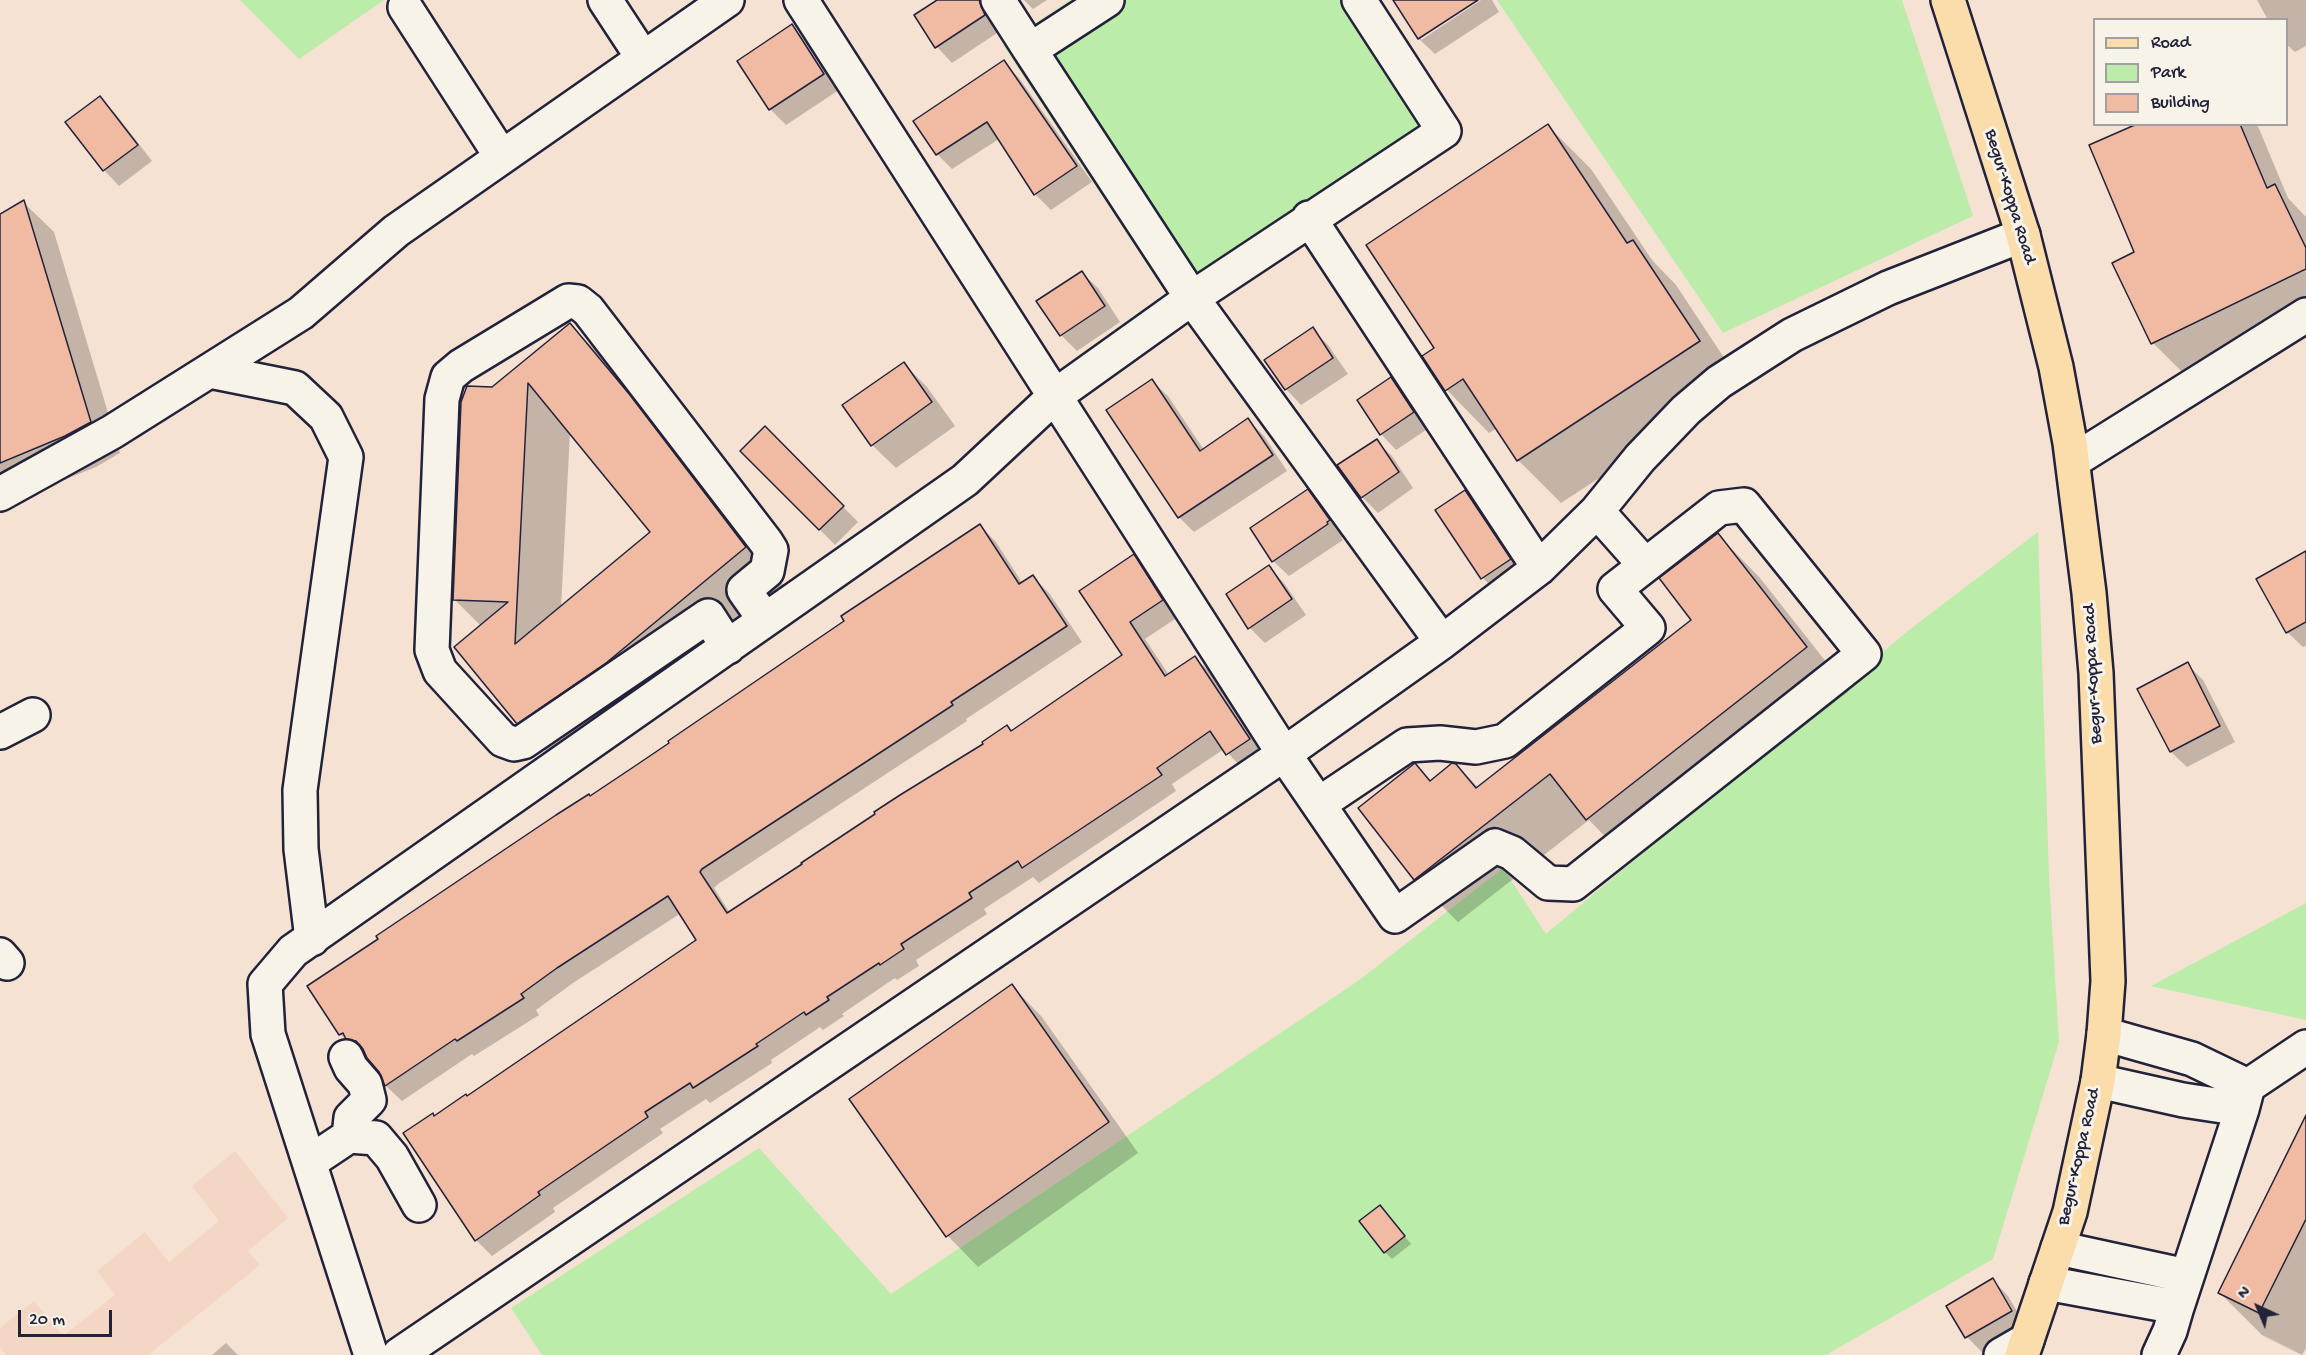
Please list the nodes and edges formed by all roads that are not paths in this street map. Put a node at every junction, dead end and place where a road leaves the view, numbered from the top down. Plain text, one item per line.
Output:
1 (605, 0) edge
2 (727, 0) edge
3 (801, 0) edge
4 (998, 0) edge
5 (1107, 0) edge
6 (1359, 0) edge
7 (1948, 0) edge
8 (405, 7) dead end
9 (1030, 50) junction
10 (643, 58) junction
11 (501, 156) junction
12 (1310, 218) junction
13 (2023, 235) junction
14 (1192, 298) junction
15 (2306, 315) edge
16 (210, 371) junction
17 (1055, 396) junction
18 (2073, 461) junction
19 (0, 494) edge
20 (1597, 510) junction
21 (1645, 565) junction
22 (1539, 568) junction
23 (744, 590) junction
24 (708, 616) junction
25 (765, 621) junction
26 (1442, 642) junction
27 (728, 647) junction
28 (33, 716) dead end
29 (0, 732) edge
30 (1284, 754) junction
31 (1319, 804) junction
32 (312, 939) junction
33 (2104, 1034) junction
34 (2306, 1047) edge
35 (346, 1057) dead end
36 (2098, 1081) junction
37 (2245, 1098) junction
38 (349, 1136) junction
39 (310, 1162) junction
40 (419, 1205) dead end
41 (2058, 1248) junction
42 (2187, 1276) junction
43 (2046, 1283) junction
44 (2176, 1307) junction
45 (2016, 1350) edge
46 (371, 1355) edge
47 (399, 1355) edge
48 (2159, 1355) edge

1 - 10 street
2 - 10 street
3 - 17 street
4 - 9 street
5 - 9 street
6 - 12 street
7 - 13 main road, Begur-Koppa Road
8 - 11 street
9 - 14 street
10 - 11 street
11 - 16 street
12 - 14 street
12 - 22 street
13 - 18 main road, Begur-Koppa Road
13 - 20 street
14 - 17 street
14 - 26 street
15 - 18 street
16 - 19 street
16 - 32 street
17 - 25 street
17 - 30 street
18 - 33 main road, Begur-Koppa Road
20 - 21 street
20 - 22 street
21 - 31 street
21 - 31 street
22 - 26 street
23 - 24 street
23 - 24 street
23 - 25 street
24 - 27 street
25 - 27 street
26 - 30 street
27 - 32 street
28 - 29 street
30 - 31 street
30 - 47 street
32 - 39 street
33 - 36 main road, Begur-Koppa Road
33 - 37 street
34 - 37 street
35 - 38 street
36 - 37 street
36 - 41 main road, Begur-Koppa Road
37 - 42 street
38 - 39 street
38 - 40 street
39 - 46 street
41 - 42 street
41 - 43 main road, Begur-Koppa Road
42 - 44 street
43 - 44 street
43 - 45 main road, Begur-Koppa Road
44 - 48 street

